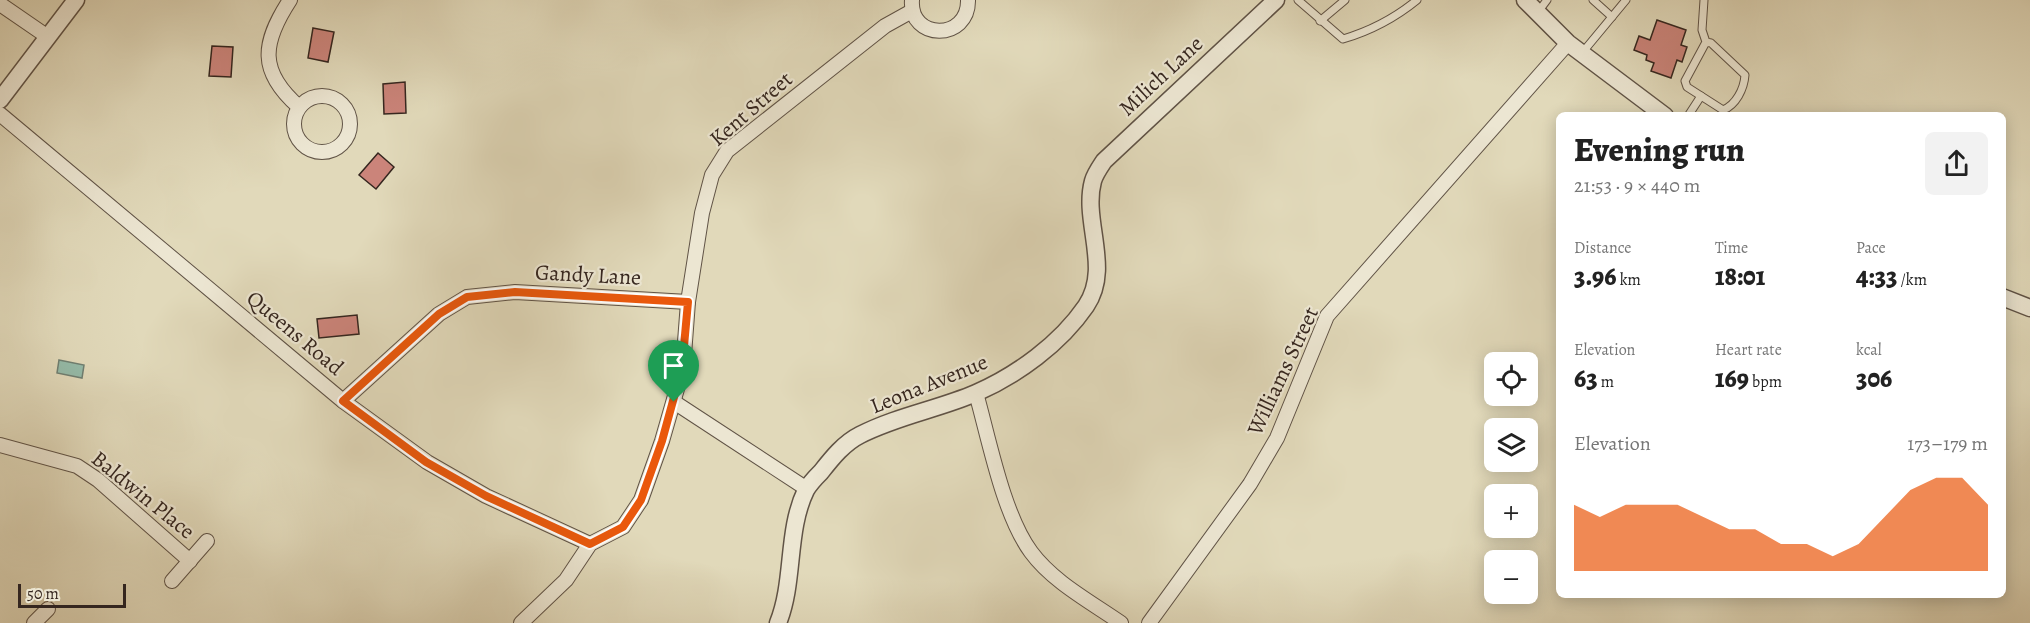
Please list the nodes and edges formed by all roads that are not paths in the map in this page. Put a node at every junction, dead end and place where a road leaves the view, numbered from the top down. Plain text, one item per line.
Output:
1 (76, 0) edge
2 (290, 0) edge
3 (968, 0) edge
4 (1276, 0) edge
5 (1298, 0) edge
6 (1345, 0) edge
7 (1417, 0) edge
8 (1525, 0) edge
9 (1593, 0) edge
10 (1626, 0) edge
11 (1704, 0) edge
12 (0, 4) edge
13 (912, 5) edge
14 (1542, 6) edge
15 (1612, 17) junction
16 (1320, 21) junction
17 (48, 37) junction
18 (1706, 42) junction
19 (1575, 48) junction
20 (1701, 96) junction
21 (0, 100) edge
22 (299, 107) junction
23 (1660, 112) edge
24 (1691, 112) edge
25 (0, 114) edge
26 (1104, 161) joint
27 (2006, 299) edge
28 (688, 302) junction
29 (2030, 308) edge
30 (976, 393) junction
31 (343, 401) junction
32 (674, 402) junction
33 (0, 445) edge
34 (807, 489) junction
35 (207, 541) dead end
36 (590, 544) junction
37 (190, 561) junction
38 (172, 581) dead end
39 (48, 609) dead end
40 (34, 623) edge
41 (521, 623) edge
42 (778, 623) edge
43 (1121, 623) edge
44 (1149, 623) edge

1 - 17 street
2 - 22 street
3 - 13 street, Kent Street
4 - 26 street, Milich Lane
5 - 16 lane
6 - 16 lane
7 - 16 lane
8 - 14 street
9 - 15 lane
10 - 15 lane
11 - 18 lane
12 - 17 street
13 - 28 street, Kent Street
14 - 19 street
15 - 19 lane
17 - 21 street
18 - 20 lane
18 - 20 lane
19 - 23 street
19 - 44 street, Williams Street
20 - 24 lane
22 - 22 street
25 - 31 street, Queens Road
26 - 30 street, Leona Avenue
27 - 29 street
28 - 31 street, Gandy Lane
28 - 32 street, Kent Street
30 - 34 street, Leona Avenue
30 - 43 street
31 - 36 street, Queens Road
32 - 34 street
32 - 36 street, Kent Street
33 - 37 street, Baldwin Place
34 - 42 street, Leona Avenue
35 - 37 street, Baldwin Place
36 - 41 street, Kent Street
37 - 38 street, Baldwin Place
39 - 40 street

